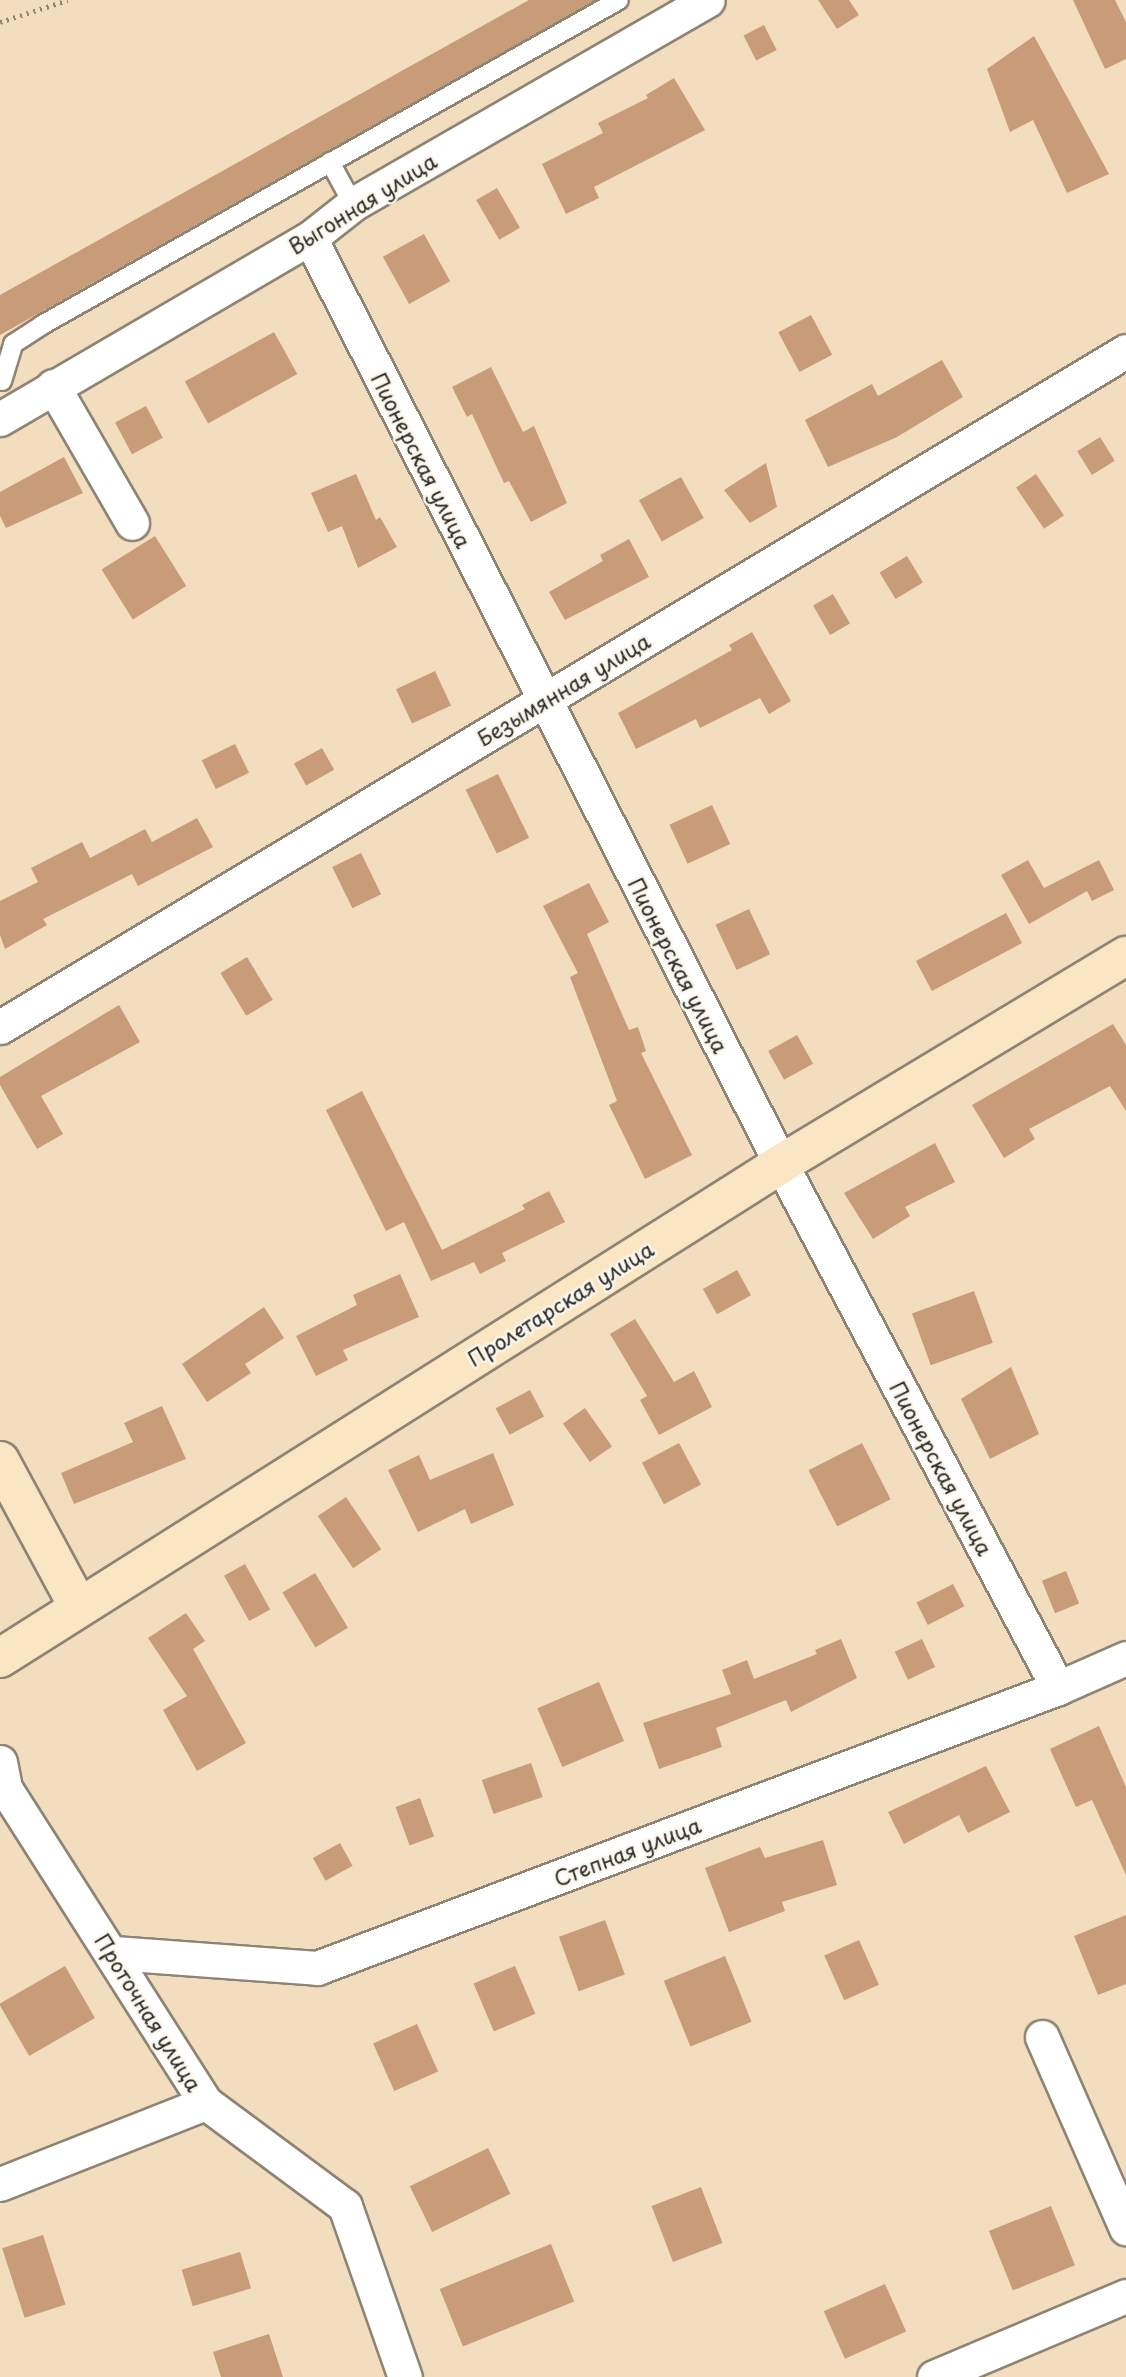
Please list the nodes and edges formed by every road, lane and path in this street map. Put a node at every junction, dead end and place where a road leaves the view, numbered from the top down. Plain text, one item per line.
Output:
1 (68, 0) edge
2 (619, 0) edge
3 (708, 0) edge
4 (0, 22) edge
5 (330, 162) junction
6 (353, 204) junction
7 (310, 238) junction
8 (1126, 351) edge
9 (53, 386) junction
10 (3, 398) edge
11 (132, 523) dead end
12 (544, 701) junction
13 (1126, 956) edge
14 (0, 1027) edge
15 (781, 1164) junction
16 (0, 1461) edge
17 (78, 1606) junction
18 (0, 1658) edge
19 (1126, 1658) edge
20 (1058, 1688) junction
21 (0, 1762) edge
22 (114, 1954) junction
23 (1042, 2037) dead end
24 (206, 2103) junction
25 (0, 2184) edge
26 (1126, 2228) edge
27 (1126, 2296) edge
28 (405, 2377) edge
29 (934, 2377) edge

1 - 4 path
2 - 5 lane
3 - 6 street, Выгонная улица
5 - 6 lane
5 - 10 lane
6 - 7 street, Выгонная улица
7 - 9 street, Выгонная улица
7 - 12 street, Пионерская улица
8 - 12 street, Безымянная улица
9 - 10 street, Выгонная улица
9 - 11 street
12 - 14 street, Безымянная улица
12 - 15 street, Пионерская улица
13 - 15 street, Пролетарская улица
15 - 17 street, Пролетарская улица
15 - 20 street, Пионерская улица
16 - 17 street
17 - 18 street, Пролетарская улица
19 - 20 street, Степная улица
20 - 22 street, Степная улица
21 - 22 street, Проточная улица
22 - 24 street, Проточная улица
23 - 26 street
24 - 25 street
24 - 28 street, Проточная улица
27 - 29 street

